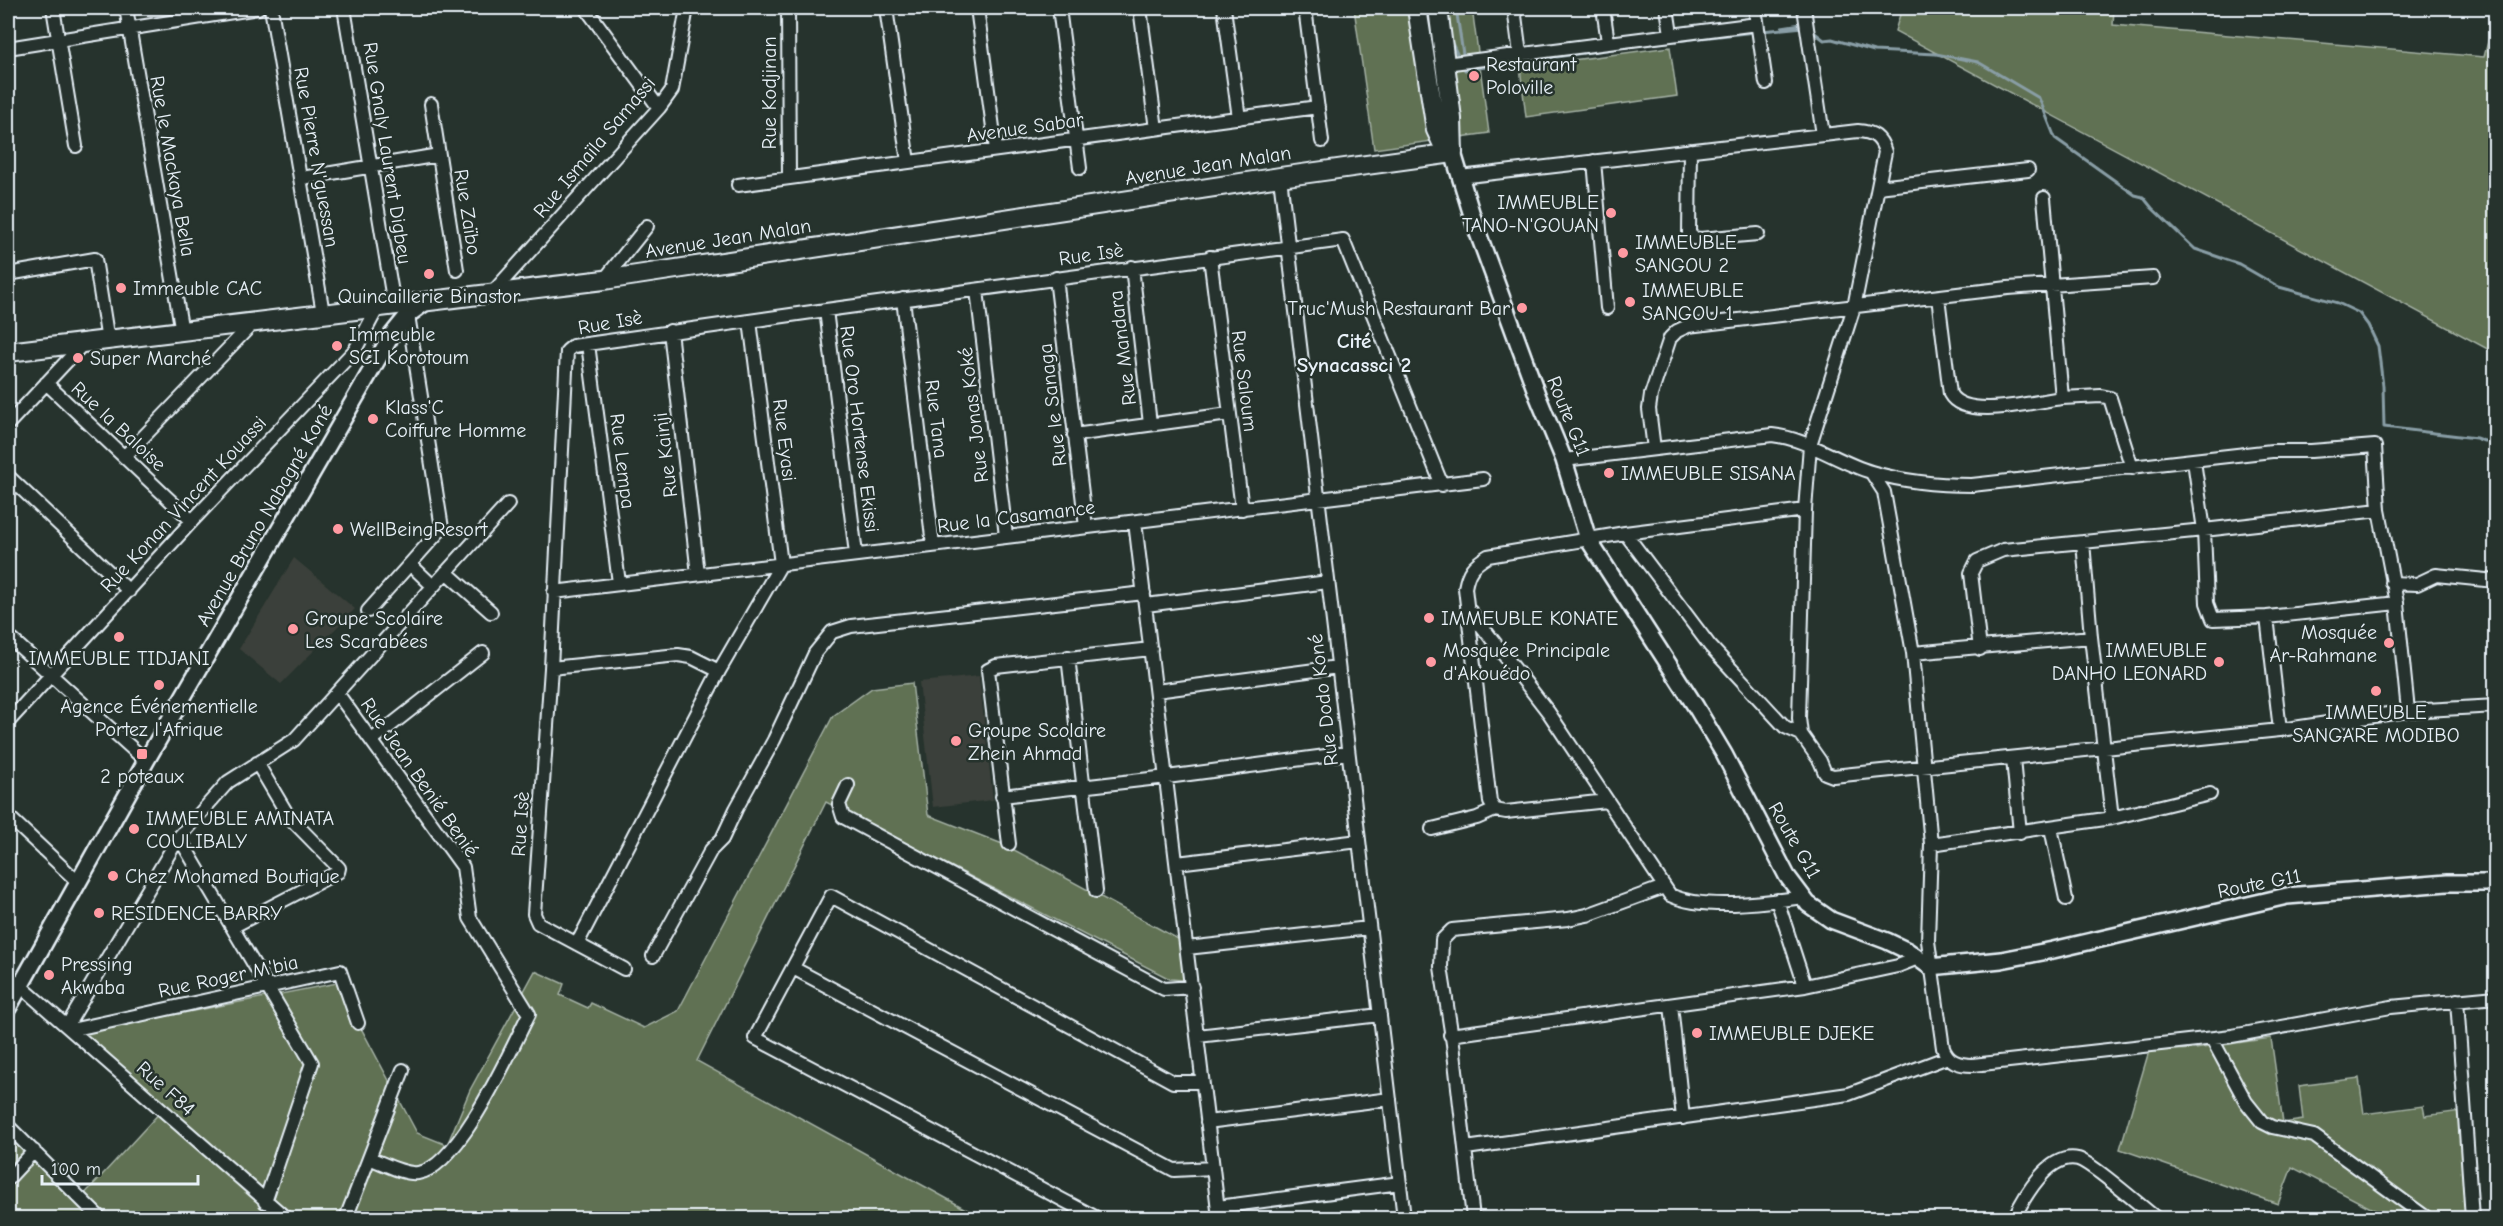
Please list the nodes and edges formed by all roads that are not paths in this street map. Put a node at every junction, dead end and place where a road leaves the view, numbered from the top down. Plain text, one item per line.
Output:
1 (53, 8) edge
2 (126, 8) edge
3 (258, 8) edge
4 (271, 8) edge
5 (344, 8) edge
6 (590, 8) edge
7 (687, 8) edge
8 (788, 8) edge
9 (886, 8) edge
10 (977, 8) edge
11 (1059, 8) edge
12 (1140, 8) edge
13 (1224, 8) edge
14 (1305, 8) edge
15 (1417, 8) edge
16 (1438, 8) edge
17 (1514, 8) edge
18 (1603, 8) edge
19 (1667, 8) edge
20 (1755, 8) edge
21 (1804, 8) edge
22 (201, 12) edge
23 (1757, 24) junction
24 (130, 29) junction
25 (1671, 34) junction
26 (59, 40) junction
27 (1608, 42) junction
28 (8, 48) edge
29 (1520, 54) junction
30 (1444, 64) junction
31 (1766, 82) dead end
32 (431, 104) dead end
33 (1318, 107) junction
34 (659, 108) junction
35 (1239, 118) junction
36 (1156, 129) junction
37 (1823, 135) junction
38 (1077, 140) junction
39 (1322, 141) dead end
40 (76, 147) dead end
41 (996, 150) junction
42 (1690, 150) junction
43 (1453, 153) junction
44 (439, 155) junction
45 (1594, 161) junction
46 (908, 162) junction
47 (371, 167) junction
48 (1080, 168) dead end
49 (2028, 170) dead end
50 (1280, 177) junction
51 (1460, 177) junction
52 (302, 178) junction
53 (789, 178) junction
54 (738, 185) dead end
55 (1878, 187) junction
56 (2044, 198) dead end
57 (647, 226) dead end
58 (1758, 234) dead end
59 (1289, 248) junction
60 (1210, 257) junction
61 (1132, 267) junction
62 (457, 270) dead end
63 (8, 274) edge
64 (1056, 278) junction
65 (2152, 278) dead end
66 (604, 280) junction
67 (2051, 286) junction
68 (977, 290) junction
69 (493, 292) junction
70 (1938, 297) junction
71 (903, 299) junction
72 (1854, 307) junction
73 (1607, 308) dead end
74 (393, 309) junction
75 (826, 309) junction
76 (323, 313) junction
77 (750, 321) junction
78 (255, 322) junction
79 (182, 332) junction
80 (670, 332) junction
81 (108, 341) junction
82 (83, 344) junction
83 (588, 344) junction
84 (8, 352) edge
85 (46, 383) junction
86 (2062, 398) junction
87 (1229, 414) junction
88 (8, 424) edge
89 (1150, 424) junction
90 (1074, 435) junction
91 (1810, 445) junction
92 (1654, 448) junction
93 (124, 457) junction
94 (1564, 460) junction
95 (2194, 461) junction
96 (2132, 468) junction
97 (1871, 472) junction
98 (8, 476) edge
99 (1482, 479) dead end
100 (1442, 485) junction
101 (1318, 500) junction
102 (508, 504) dead end
103 (1242, 509) junction
104 (1805, 510) junction
105 (2379, 510) junction
106 (192, 521) junction
107 (1135, 522) junction
108 (1086, 527) junction
109 (2204, 530) junction
110 (1625, 533) junction
111 (1006, 536) junction
112 (1588, 539) junction
113 (2083, 542) junction
114 (933, 545) junction
115 (856, 554) junction
116 (781, 564) junction
117 (411, 565) junction
118 (446, 572) junction
119 (698, 574) junction
120 (2496, 581) edge
121 (1328, 582) junction
122 (619, 583) junction
123 (2392, 583) junction
124 (433, 586) junction
125 (129, 591) junction
126 (554, 591) junction
127 (1145, 599) junction
128 (2397, 603) junction
129 (1469, 609) junction
130 (368, 611) dead end
131 (491, 612) dead end
132 (2267, 617) junction
133 (8, 636) edge
134 (2091, 637) junction
135 (1151, 649) junction
136 (1980, 649) junction
137 (483, 653) dead end
138 (1913, 653) junction
139 (1068, 657) junction
140 (1338, 667) junction
141 (551, 668) junction
142 (719, 671) junction
143 (51, 675) junction
144 (1156, 691) junction
145 (338, 693) junction
146 (2496, 706) edge
147 (2408, 711) junction
148 (8, 722) edge
149 (2280, 730) junction
150 (1802, 734) junction
151 (372, 740) junction
152 (2104, 747) junction
153 (1348, 753) junction
154 (2013, 759) junction
155 (146, 761) junction
156 (256, 763) junction
157 (1925, 766) junction
158 (1167, 777) junction
159 (848, 785) dead end
160 (1083, 787) junction
161 (2210, 794) dead end
162 (1002, 796) junction
163 (1606, 801) junction
164 (1495, 810) junction
165 (8, 816) edge
166 (2112, 818) junction
167 (2051, 828) junction
168 (1432, 829) dead end
169 (2020, 833) junction
170 (179, 837) junction
171 (1359, 841) junction
172 (1009, 844) dead end
173 (1931, 844) junction
174 (1177, 863) junction
175 (78, 883) junction
176 (2496, 883) edge
177 (1664, 888) junction
178 (1095, 891) dead end
179 (1804, 897) junction
180 (2066, 899) dead end
181 (1777, 900) junction
182 (232, 927) junction
183 (1369, 928) junction
184 (577, 944) junction
185 (1187, 948) junction
186 (653, 956) dead end
187 (1924, 963) junction
188 (793, 968) junction
189 (624, 969) dead end
190 (8, 975) edge
191 (21, 986) junction
192 (1804, 986) junction
193 (268, 987) junction
194 (1192, 987) junction
195 (2496, 997) edge
196 (2457, 1000) junction
197 (1671, 1005) junction
198 (8, 1008) edge
199 (1380, 1015) junction
200 (358, 1023) dead end
201 (69, 1028) junction
202 (1450, 1035) junction
203 (1198, 1036) junction
204 (2212, 1039) junction
205 (1948, 1057) junction
206 (403, 1070) dead end
207 (1202, 1082) junction
208 (1390, 1099) junction
209 (1683, 1118) junction
210 (1208, 1122) junction
211 (8, 1126) edge
212 (1466, 1148) junction
213 (34, 1151) junction
214 (369, 1158) junction
215 (1214, 1168) junction
216 (8, 1179) edge
217 (1400, 1183) junction
218 (265, 1202) junction
219 (1219, 1213) edge
220 (100, 1218) edge
221 (286, 1218) edge
222 (346, 1218) edge
223 (1097, 1218) edge
224 (1404, 1218) edge
225 (1473, 1218) edge
226 (2014, 1218) edge
227 (2156, 1218) edge
228 (2427, 1218) edge
229 (2472, 1218) edge

1 - 26 street
2 - 24 street, Rue le Mackaya Bella
3 - 22 street
4 - 52 street, Rue Pierre N'guessan
5 - 47 street, Rue Gnaly Laurent Digbeu
6 - 34 street
7 - 34 street, Rue Ismaïla Samassi
8 - 53 street, Rue Kodjinan
9 - 46 street
10 - 41 street
11 - 38 street
12 - 36 street
13 - 35 street
14 - 33 street
15 - 43 main road
16 - 30 main road
17 - 29 street
18 - 27 street
19 - 25 street
20 - 23 street
21 - 37 street
22 - 24 street
23 - 25 street
23 - 31 street
24 - 26 street
24 - 79 street, Rue le Mackaya Bella
25 - 27 street
26 - 28 street
26 - 40 street
27 - 29 street
29 - 30 street
30 - 43 main road
32 - 44 street
33 - 35 street, Avenue Sabar
33 - 39 street
34 - 69 street, Rue Ismaïla Samassi
35 - 36 street, Avenue Sabar
36 - 38 street, Avenue Sabar
37 - 42 street
37 - 55 street
38 - 41 street, Avenue Sabar
38 - 48 street
41 - 46 street, Avenue Sabar
42 - 45 street
42 - 58 street
43 - 50 main road, Avenue Jean Malan
43 - 51 street, Route G11
44 - 47 street, Rue Zaïbo
44 - 62 street, Rue Zaïbo
45 - 51 street
45 - 73 street
46 - 53 street, Avenue Sabar
47 - 52 street, Rue Zaïbo
47 - 74 street, Rue Gnaly Laurent Digbeu
49 - 55 street
50 - 59 street, Rue Dodo Koné
50 - 66 main road, Avenue Jean Malan
51 - 94 street, Route G11
52 - 76 street, Rue Pierre N'guessan
53 - 54 street, Avenue Sabar
55 - 72 street
56 - 67 street
57 - 66 street
59 - 60 street, Rue Isè
59 - 100 street, Rue Isè
59 - 101 street, Rue Dodo Koné
60 - 61 street, Rue Isè
60 - 87 street, Rue Saloum
61 - 64 street, Rue Isè
61 - 89 street, Rue Mandara
63 - 81 street
64 - 68 street, Rue Isè
64 - 90 street, Rue le Sanaga
65 - 67 street
66 - 69 main road, Avenue Jean Malan
67 - 70 street
67 - 86 street
68 - 71 street, Rue Isè
68 - 111 street, Rue Jonas Koké
69 - 74 main road, Avenue Jean Malan
70 - 72 street
70 - 86 street
71 - 75 street, Rue Isè
71 - 114 street, Rue Tana
72 - 91 street
72 - 92 street
74 - 76 main road, Avenue Jean Malan
74 - 106 street, Rue Konan Vincent Kouassi
74 - 117 street, Rue Gnaly Laurent Digbeu
74 - 155 street, Avenue Bruno Nabagné Koné
75 - 77 street, Rue Isè
75 - 115 street, Rue Oro Hortense Ekissi
76 - 78 main road, Avenue Jean Malan
77 - 80 street, Rue Isè
77 - 116 street, Rue Eyasi
78 - 79 main road, Avenue Jean Malan
78 - 93 street
79 - 81 main road, Avenue Jean Malan
80 - 83 street, Rue Isè
80 - 119 street, Rue Kainji
81 - 82 main road, Avenue Jean Malan
82 - 84 main road, Avenue Jean Malan
82 - 85 street
83 - 122 street, Rue Lempa
83 - 126 street, Rue Isè
85 - 88 street
85 - 93 street, Rue la Baloise
86 - 96 street
87 - 89 street
87 - 103 street, Rue Saloum
89 - 90 street
90 - 108 street, Rue le Sanaga
91 - 92 street
91 - 97 street
91 - 104 street
92 - 94 street
93 - 106 street, Rue la Baloise
94 - 112 street, Route G11
95 - 96 street
95 - 105 street
95 - 109 street
96 - 97 street
97 - 138 street
98 - 125 street
99 - 100 street, Rue la Casamance
100 - 101 street, Rue la Casamance
101 - 103 street, Rue la Casamance
101 - 121 street, Rue Dodo Koné
102 - 118 street
103 - 107 street, Rue la Casamance
104 - 110 street
104 - 150 street
105 - 109 street
105 - 123 street
106 - 125 street, Rue Konan Vincent Kouassi
107 - 108 street, Rue la Casamance
107 - 127 street
108 - 111 street, Rue la Casamance
109 - 113 street
109 - 132 street
110 - 112 street
110 - 150 street
111 - 114 street, Rue la Casamance
112 - 129 street
112 - 179 street, Route G11
113 - 134 street
113 - 136 street
114 - 115 street, Rue la Casamance
115 - 116 street, Rue la Casamance
116 - 119 street, Rue la Casamance
116 - 142 street
117 - 124 street
117 - 130 street, Rue Gnaly Laurent Digbeu
118 - 124 street
118 - 131 street
119 - 122 street, Rue la Casamance
120 - 123 street
121 - 127 street
121 - 140 street, Rue Dodo Koné
122 - 126 street, Rue la Casamance
123 - 128 street
124 - 145 street
125 - 143 street, Rue Konan Vincent Kouassi
126 - 141 street, Rue Isè
127 - 135 street
127 - 186 street
128 - 132 street
128 - 147 street
129 - 163 street
129 - 164 street
132 - 149 street
133 - 143 street
134 - 136 street
134 - 152 street
135 - 139 street
135 - 144 street
136 - 138 street
137 - 151 street
138 - 157 street
139 - 160 street
139 - 162 street
140 - 144 street
140 - 153 street, Rue Dodo Koné
141 - 142 street
141 - 184 street, Rue Isè
142 - 184 street
143 - 148 street, Rue Konan Vincent Kouassi
143 - 155 street
144 - 158 street
145 - 151 street, Rue Jean Benié Benié
145 - 156 street
146 - 147 street
147 - 149 street
149 - 152 street
150 - 157 street
151 - 214 street, Rue Jean Benié Benié
152 - 154 street
152 - 166 street
153 - 158 street
153 - 171 street, Rue Dodo Koné
154 - 157 street
154 - 169 street
155 - 175 street, Avenue Bruno Nabagné Koné
156 - 170 street
156 - 182 street
157 - 173 street
158 - 160 street
158 - 174 street
159 - 194 street
160 - 162 street
160 - 178 street
161 - 166 street
162 - 172 street
163 - 164 street
163 - 177 street
164 - 168 street
165 - 175 street
166 - 167 street
167 - 169 street
167 - 180 street
169 - 173 street
170 - 182 street
170 - 201 street
171 - 174 street
171 - 183 street, Rue Dodo Koné
173 - 187 street
174 - 185 street
175 - 191 street, Avenue Bruno Nabagné Koné
176 - 187 street, Route G11
177 - 181 street
177 - 202 street
179 - 181 street
179 - 187 street, Route G11
181 - 192 street
182 - 193 street
183 - 185 street
183 - 199 street, Rue Dodo Koné
184 - 189 street, Rue Isè
185 - 194 street
187 - 192 street
187 - 205 street
188 - 207 street
188 - 215 street
188 - 223 street
190 - 191 street, Rue F84
191 - 198 street, Avenue Bruno Nabagné Koné
191 - 201 street, Rue F84
192 - 197 street
193 - 200 street, Rue Roger M'bia
193 - 201 street, Rue Roger M'bia
193 - 218 street
194 - 203 street
195 - 196 street
196 - 204 street
196 - 229 street
197 - 202 street
197 - 209 street
199 - 203 street
199 - 208 street, Rue Dodo Koné
201 - 218 street, Rue F84
202 - 212 street
203 - 207 street
204 - 205 street
204 - 228 street
205 - 209 street
206 - 214 street
207 - 210 street
208 - 210 street
208 - 217 street, Rue Dodo Koné
209 - 212 street
210 - 215 street
211 - 213 street
212 - 225 street
213 - 216 street
213 - 220 street
214 - 222 street
215 - 219 street
217 - 219 street
217 - 224 street, Rue Dodo Koné
218 - 221 street, Rue F84
226 - 227 street

